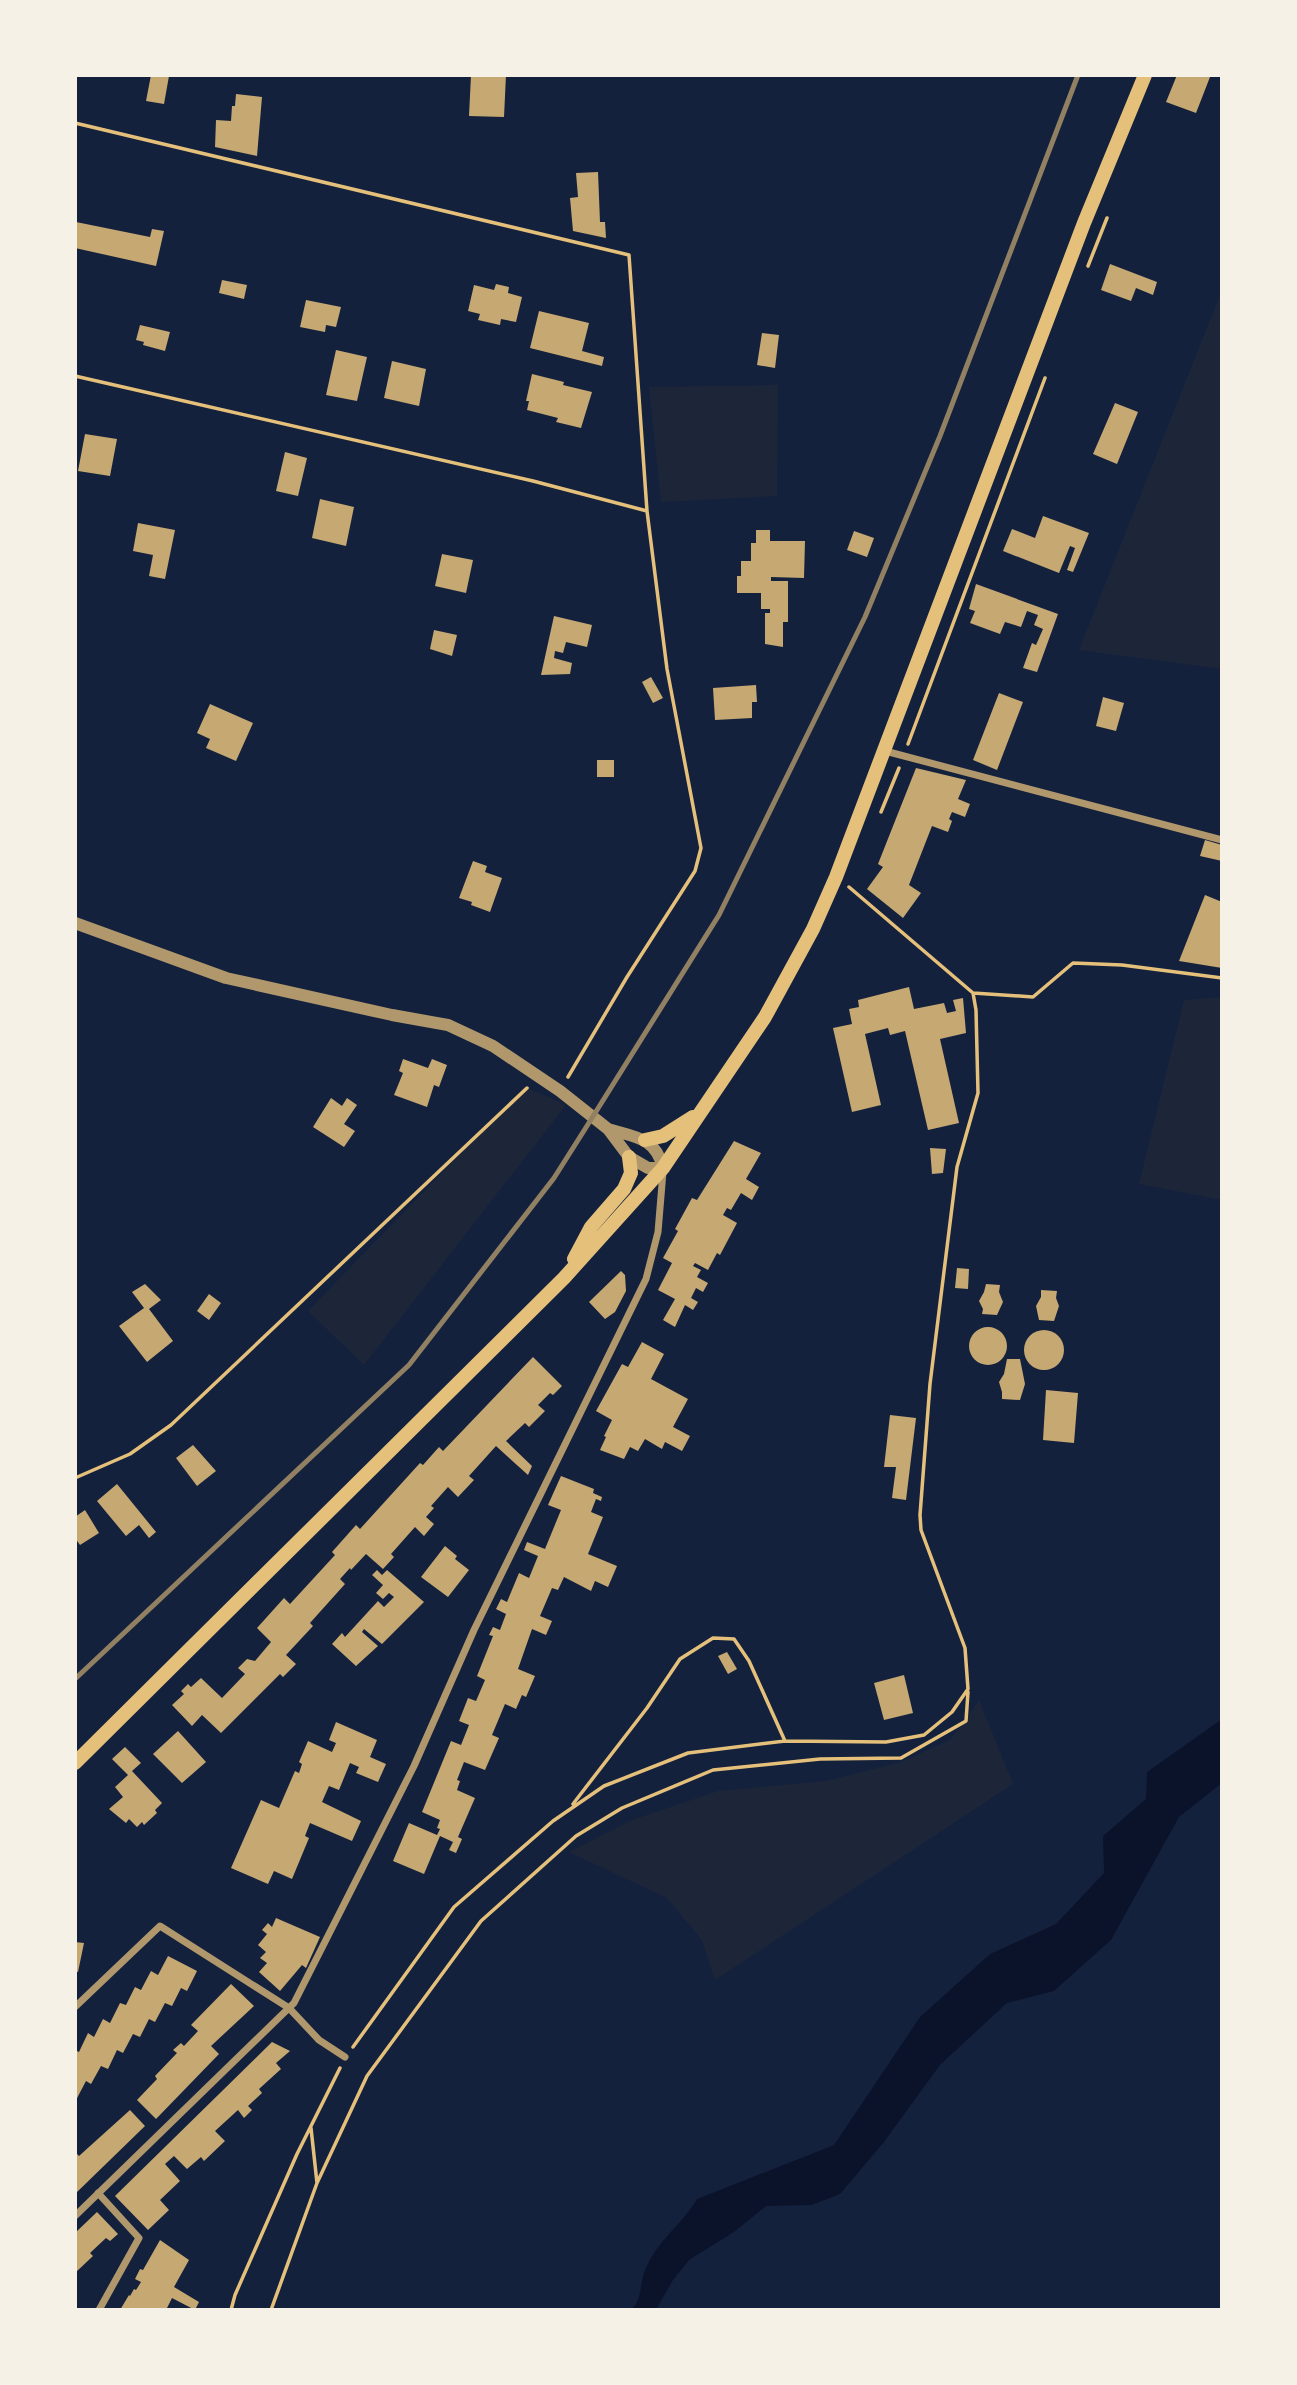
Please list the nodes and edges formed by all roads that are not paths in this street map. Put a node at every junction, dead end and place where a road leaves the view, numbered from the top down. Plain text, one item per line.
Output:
1 (1145, 75) edge
2 (885, 751) junction
3 (1222, 840) edge
4 (75, 923) edge
5 (703, 1110) junction
6 (608, 1129) junction
7 (645, 1140) junction
8 (629, 1157) junction
9 (663, 1167) junction
10 (564, 1278) junction
11 (75, 1763) edge
12 (75, 2007) edge
13 (289, 2008) junction
14 (345, 2057) road end
15 (98, 2193) junction
16 (75, 2216) edge
17 (99, 2310) edge

1 - 2 main road
2 - 3 street
2 - 5 main road
4 - 6 street
5 - 7 main road
5 - 9 main road
6 - 7 street
6 - 8 street
7 - 9 street
8 - 9 street
8 - 10 main road
9 - 10 main road
9 - 13 street
10 - 11 main road
12 - 13 street
13 - 14 street
13 - 15 street
15 - 16 street
15 - 17 street

